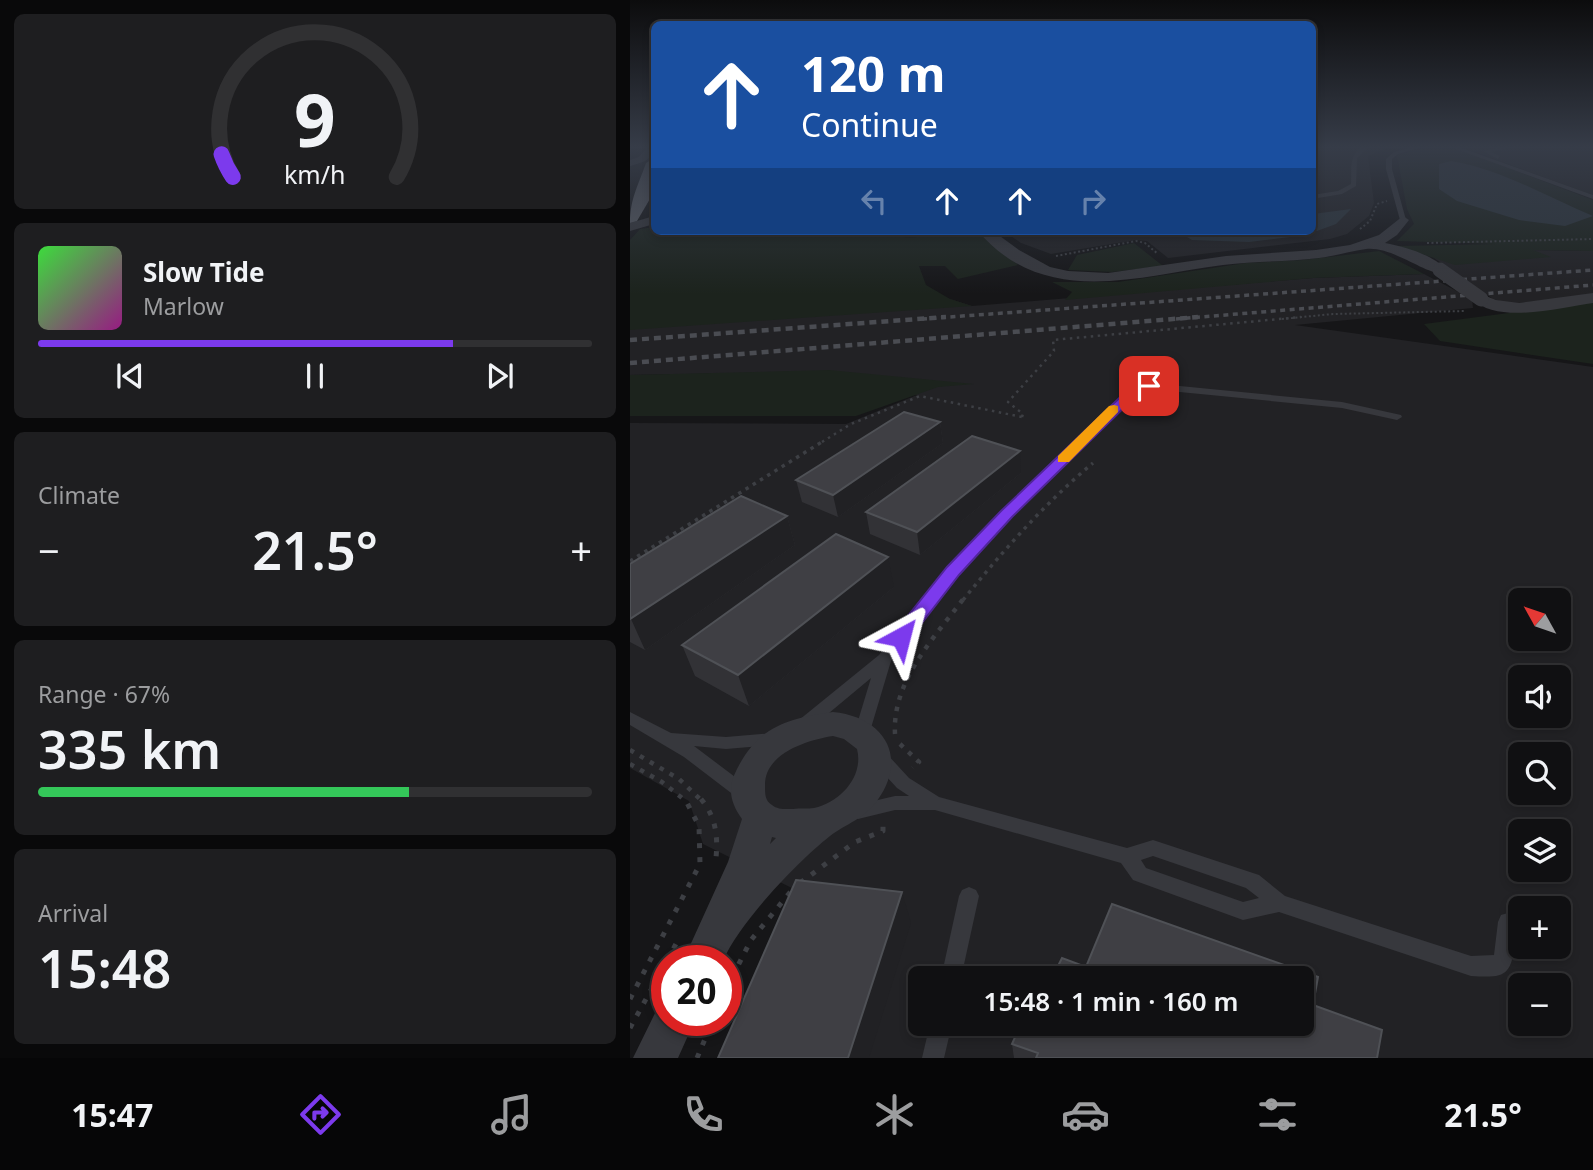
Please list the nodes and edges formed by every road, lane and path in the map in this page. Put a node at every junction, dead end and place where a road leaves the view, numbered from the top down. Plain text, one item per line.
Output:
1 (643, 195) edge
2 (1396, 195) edge
3 (1397, 200) junction
4 (630, 217) edge
5 (651, 218) edge
6 (651, 219) edge
7 (1403, 220) joint
8 (630, 227) edge
9 (1359, 230) dead end
10 (990, 235) edge
11 (1593, 239) edge
12 (1372, 243) junction
13 (1048, 256) dead end
14 (1163, 258) dead end
15 (1593, 298) edge
16 (1485, 303) junction
17 (1397, 417) dead end
18 (1093, 463) dead end
19 (630, 561) edge
20 (884, 659) junction
21 (630, 718) edge
22 (789, 734) junction
23 (670, 738) junction
24 (869, 744) junction
25 (630, 750) edge
26 (919, 762) dead end
27 (630, 764) edge
28 (935, 803) junction
29 (754, 807) junction
30 (830, 819) junction
31 (883, 831) dead end
32 (1127, 856) junction
33 (713, 866) dead end
34 (969, 896) dead end
35 (1279, 902) junction
36 (1508, 922) dead end
37 (703, 938) edge
38 (742, 958) edge
39 (954, 966) edge
40 (651, 990) edge
41 (630, 999) edge
42 (630, 1028) edge
43 (666, 1036) edge
44 (706, 1036) edge
45 (938, 1036) edge
46 (655, 1058) edge
47 (697, 1058) edge
48 (933, 1058) edge

1 - 4 highway
2 - 3 lane
3 - 7 lane
3 - 9 path
4 - 5 street
6 - 8 street
7 - 12 street
10 - 12 street
11 - 12 path
12 - 16 street, bridge
13 - 14 path
15 - 16 street
16 - 19 path
17 - 20 lane
18 - 26 path
20 - 22 lane
20 - 24 lane
21 - 23 lane
22 - 23 lane
22 - 24 street
22 - 29 street
23 - 29 lane
24 - 28 lane
24 - 30 street
25 - 33 path
27 - 41 path
28 - 30 lane
28 - 32 lane
29 - 30 street
29 - 37 street
30 - 37 street
31 - 38 path
32 - 35 lane
32 - 35 lane
34 - 39 lane
35 - 36 lane
40 - 42 path
43 - 46 street
44 - 47 path
45 - 48 lane

